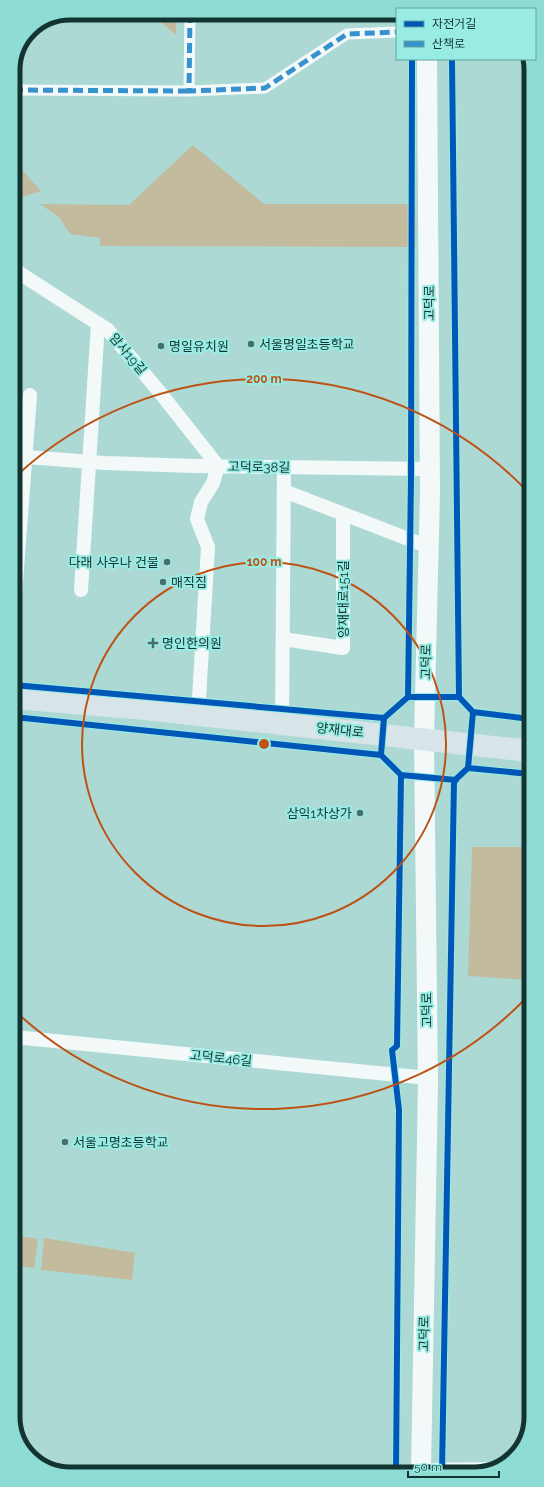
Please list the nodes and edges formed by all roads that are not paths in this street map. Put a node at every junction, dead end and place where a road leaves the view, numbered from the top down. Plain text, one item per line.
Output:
1 (190, 20) edge
2 (396, 32) edge
3 (427, 60) edge
4 (20, 90) edge
5 (189, 91) junction
6 (20, 273) edge
7 (98, 323) junction
8 (30, 395) dead end
9 (20, 451) edge
10 (20, 457) edge
11 (89, 462) junction
12 (218, 466) junction
13 (284, 467) junction
14 (430, 469) junction
15 (284, 491) junction
16 (343, 514) junction
17 (429, 547) junction
18 (81, 590) dead end
19 (282, 639) junction
20 (20, 699) edge
21 (198, 715) junction
22 (282, 724) junction
23 (424, 739) junction
24 (524, 750) edge
25 (20, 1038) edge
26 (428, 1078) junction
27 (421, 1467) edge

1 - 5 street
2 - 5 street
3 - 14 main road, 고덕로
4 - 5 street
6 - 7 street, 암사19길
7 - 11 street
7 - 12 street, 암사19길
8 - 9 street
10 - 11 street, 고덕로38길
11 - 12 street, 고덕로38길
11 - 18 street
12 - 13 street, 고덕로38길
12 - 21 street
13 - 14 street, 고덕로38길
13 - 15 street
14 - 17 main road, 고덕로
15 - 16 street
15 - 19 street
16 - 17 street
16 - 19 street, 양재대로151길
17 - 23 main road, 고덕로
19 - 22 street
20 - 21 main road, 양재대로
21 - 22 main road, 양재대로
22 - 23 main road, 양재대로
23 - 24 main road, 양재대로
23 - 26 main road, 고덕로
25 - 26 street, 고덕로46길
26 - 27 main road, 고덕로

